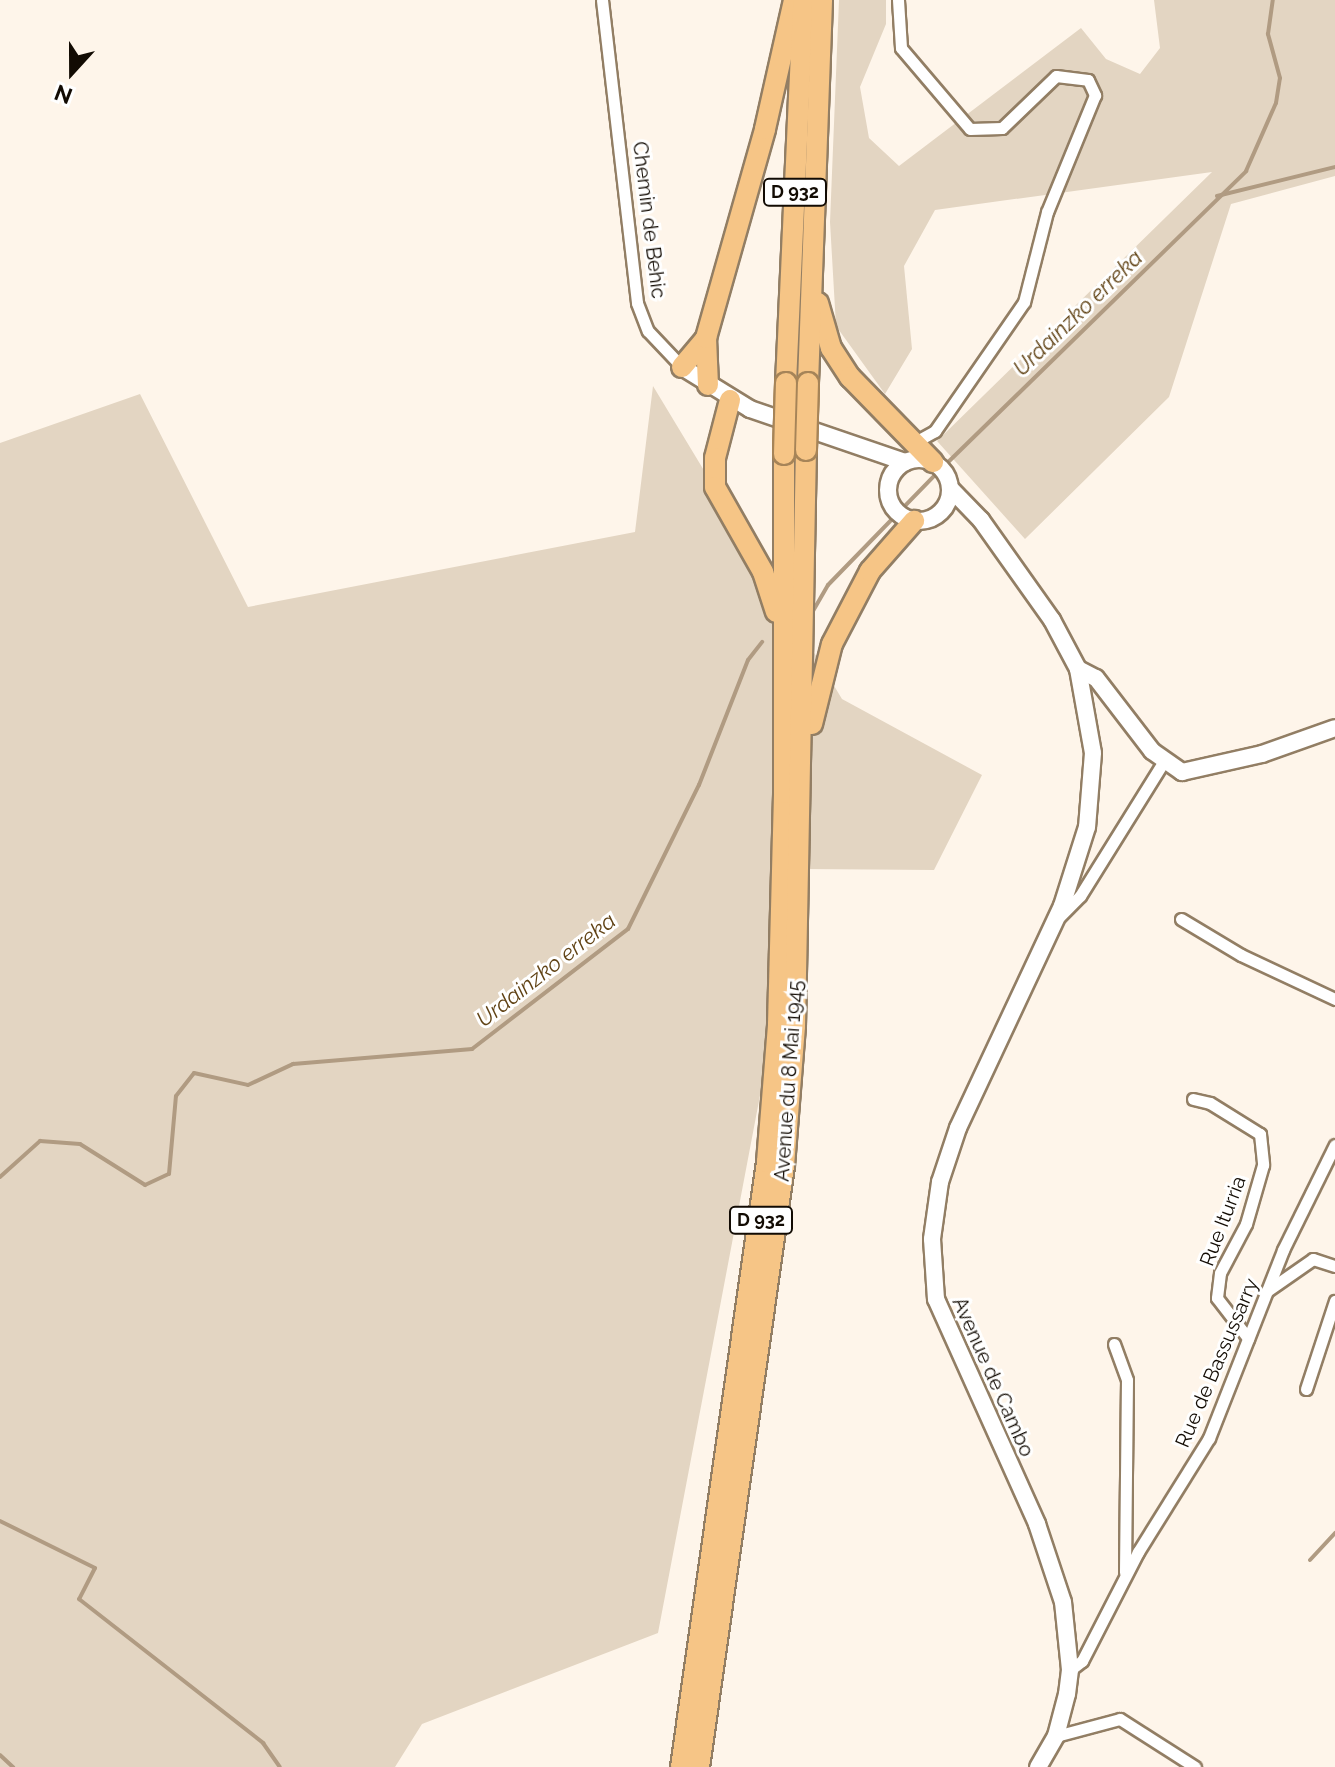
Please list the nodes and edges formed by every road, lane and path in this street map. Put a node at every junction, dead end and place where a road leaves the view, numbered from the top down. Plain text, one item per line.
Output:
1 (602, 0) edge
2 (794, 0) edge
3 (803, 0) edge
4 (822, 0) edge
5 (898, 0) edge
6 (811, 274) junction
7 (706, 338) junction
8 (682, 367) junction
9 (708, 385) junction
10 (730, 400) junction
11 (871, 450) junction
12 (909, 453) junction
13 (942, 472) junction
14 (891, 476) junction
15 (943, 510) junction
16 (903, 515) junction
17 (981, 520) junction
18 (781, 628) junction
19 (1078, 669) junction
20 (1335, 728) edge
21 (1164, 761) junction
22 (802, 787) junction
23 (1058, 918) junction
24 (1181, 919) dead end
25 (1335, 999) edge
26 (1193, 1099) dead end
27 (1335, 1145) edge
28 (1335, 1266) edge
29 (1267, 1292) junction
30 (1335, 1301) edge
31 (1248, 1338) junction
32 (1114, 1344) dead end
33 (1306, 1389) dead end
34 (1125, 1575) junction
35 (1070, 1670) junction
36 (1056, 1736) junction
37 (681, 1767) edge
38 (699, 1767) edge
39 (1038, 1767) edge
40 (1195, 1767) edge

1 - 8 street, Chemin de Behic
2 - 7 highway
3 - 18 highway, D 932, bridge
4 - 6 highway, D 932
5 - 12 street
6 - 12 highway
6 - 22 highway, Avenue du 8 Mai 1945 / D 932, bridge
7 - 8 highway
7 - 9 highway
8 - 9 street, Chemin de Behic
9 - 10 street, Chemin de Behic
10 - 11 street, Chemin de Behic
10 - 18 highway
11 - 12 street, Chemin de Behic
11 - 14 street
12 - 13 highway
12 - 14 street
13 - 15 street
13 - 17 street, Avenue de Cambo
14 - 16 street
15 - 16 street
15 - 17 street
16 - 22 highway
17 - 19 street, Avenue de Cambo
18 - 37 highway, Avenue du 8 Mai 1945 / D 932
19 - 21 street
19 - 23 street, Avenue de Cambo
20 - 21 street
21 - 23 street, Avenue de Cambo
22 - 38 highway, Avenue du 8 Mai 1945 / D 932
23 - 35 street, Avenue de Cambo
24 - 25 street
26 - 31 street, Rue Iturria
27 - 29 street, Rue de Bassussarry
28 - 29 street
29 - 31 street, Rue de Bassussarry
30 - 33 street
31 - 34 street, Rue de Bassussarry
32 - 34 street
34 - 35 street, Rue de Bassussarry
35 - 36 street, Avenue de Cambo
36 - 39 street, Avenue de Cambo
36 - 40 street

